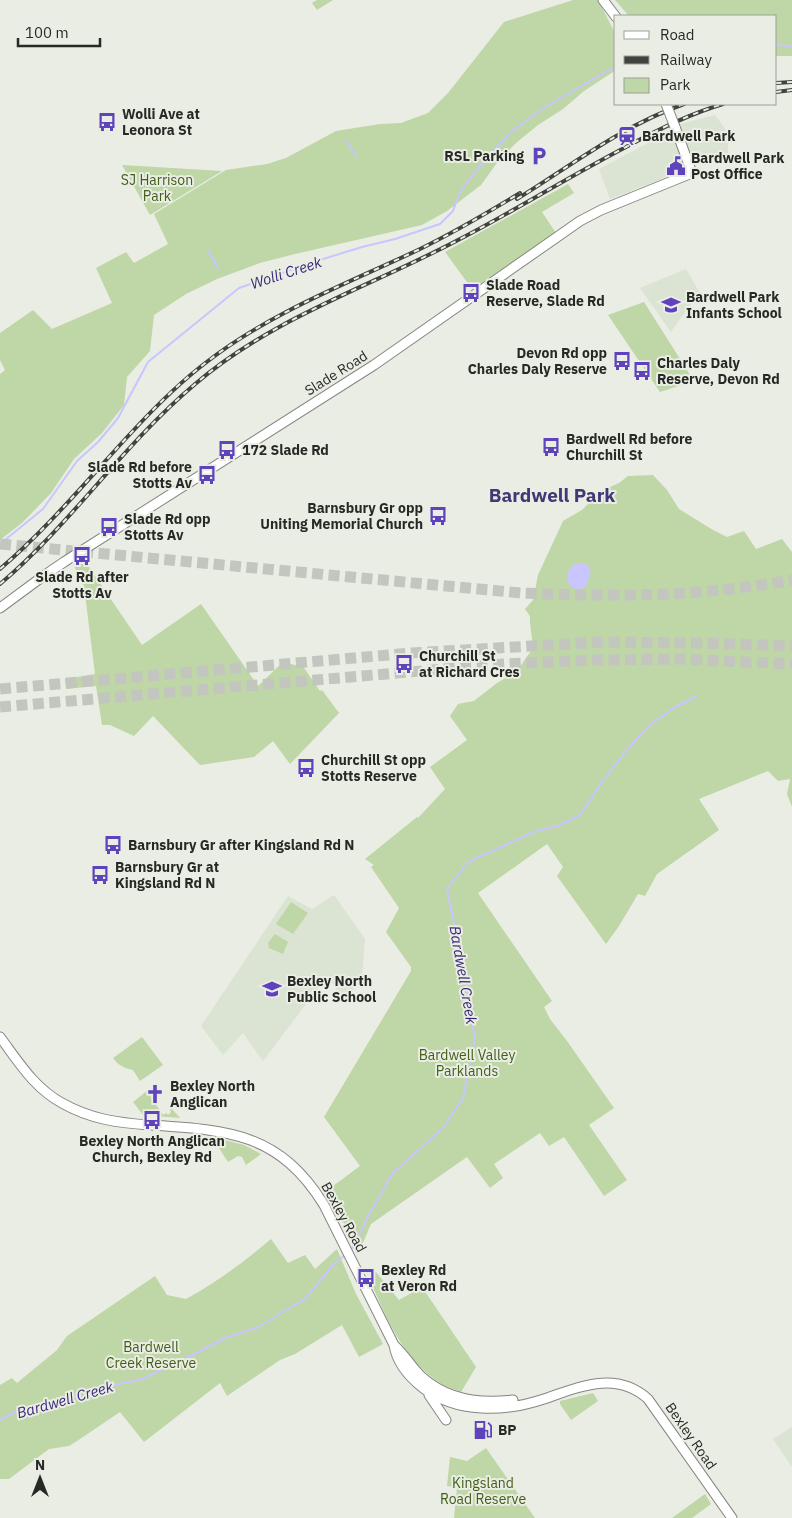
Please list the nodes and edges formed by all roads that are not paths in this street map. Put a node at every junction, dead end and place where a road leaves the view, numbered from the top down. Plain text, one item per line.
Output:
1 (604, 0) edge
2 (609, 0) edge
3 (615, 15) edge
4 (616, 15) edge
5 (666, 105) edge
6 (0, 608) edge
7 (0, 1036) edge
8 (394, 1345) junction
9 (425, 1389) junction
10 (559, 1392) junction
11 (446, 1420) dead end
12 (732, 1518) edge

1 - 3 main road
2 - 4 main road
5 - 6 main road, Slade Road, bridge
7 - 8 main road, Bexley Road
8 - 9 main road, Bexley Road
8 - 10 main road, Bexley Road
9 - 10 main road, Bexley Road
9 - 11 main road
10 - 12 main road, Bexley Road

